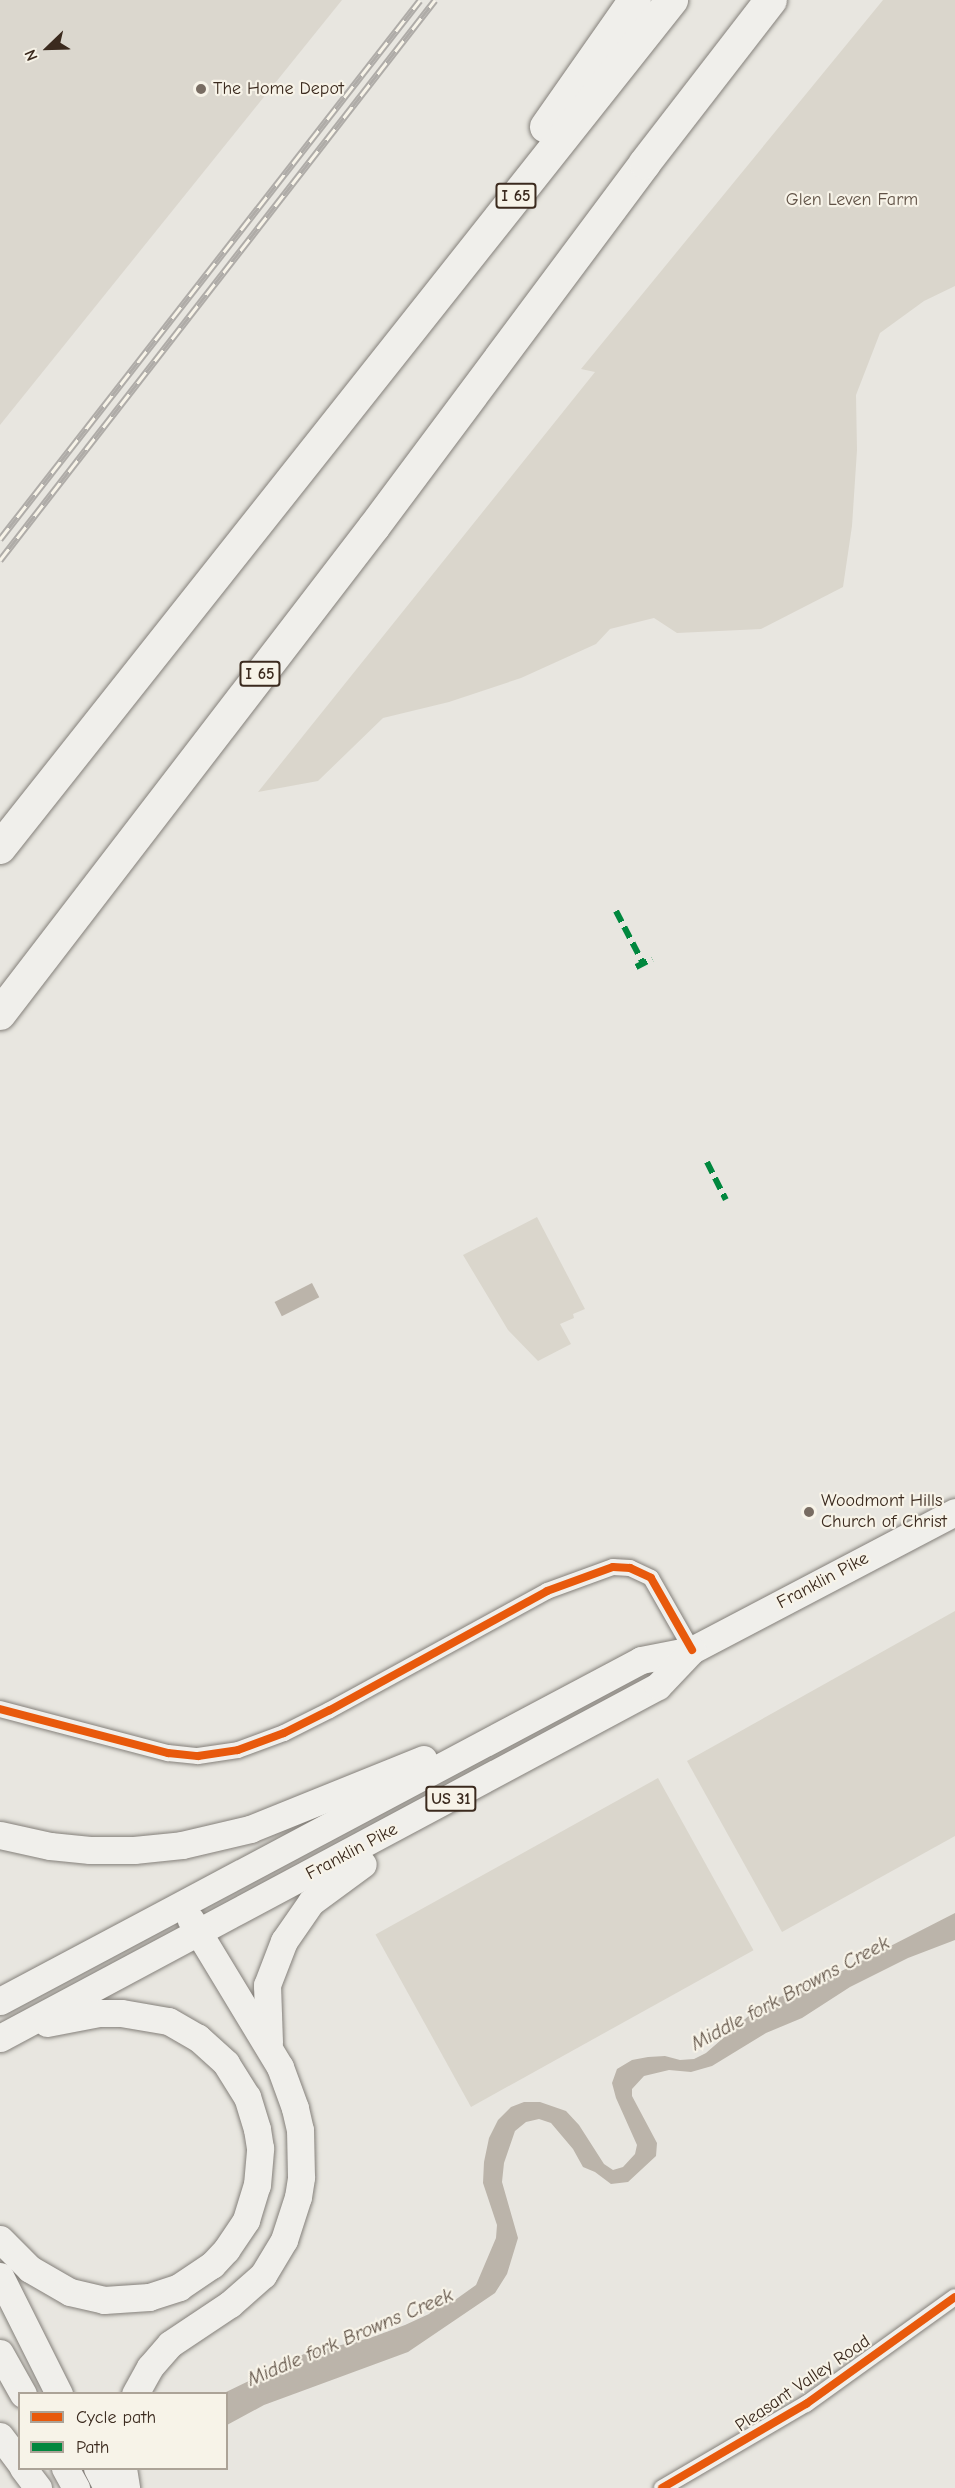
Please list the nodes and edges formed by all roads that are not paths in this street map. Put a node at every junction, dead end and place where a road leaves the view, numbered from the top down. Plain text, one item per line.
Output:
1 (635, 0) edge
2 (672, 0) edge
3 (771, 0) edge
4 (361, 392) junction
5 (0, 848) edge
6 (0, 1014) edge
7 (955, 1512) edge
8 (692, 1650) junction
9 (0, 1710) edge
10 (520, 1724) junction
11 (535, 1754) junction
12 (0, 1835) edge
13 (181, 1903) junction
14 (199, 1933) junction
15 (0, 2001) edge
16 (0, 2039) edge
17 (269, 2046) junction
18 (0, 2239) edge
19 (0, 2276) edge
20 (955, 2297) edge
21 (0, 2353) edge
22 (22, 2392) edge
23 (58, 2392) edge
24 (136, 2392) edge
25 (0, 2436) edge
26 (18, 2460) edge
27 (24, 2470) edge
28 (66, 2470) edge
29 (98, 2470) edge
30 (123, 2470) edge
31 (38, 2488) edge
32 (76, 2488) edge
33 (107, 2488) edge
34 (126, 2488) edge
35 (662, 2488) edge

1 - 4 highway
2 - 4 highway, I 65
3 - 6 highway, I 65
4 - 5 highway, I 65
7 - 8 main road, Franklin Pike / US 31
8 - 9 street
8 - 10 main road, Franklin Pike / US 31
8 - 11 main road, Franklin Pike / US 31
10 - 12 main road
10 - 13 main road, Franklin Pike / US 31
11 - 14 main road, Franklin Pike / US 31
11 - 17 main road
13 - 14 main road
13 - 15 main road, Franklin Pike / US 31
14 - 16 main road, Franklin Pike / US 31
14 - 17 main road
16 - 18 main road
17 - 24 main road
19 - 23 main road
20 - 35 street, Pleasant Valley Road
21 - 22 main road
25 - 26 main road
27 - 31 main road
28 - 32 main road
29 - 33 main road
30 - 34 main road

